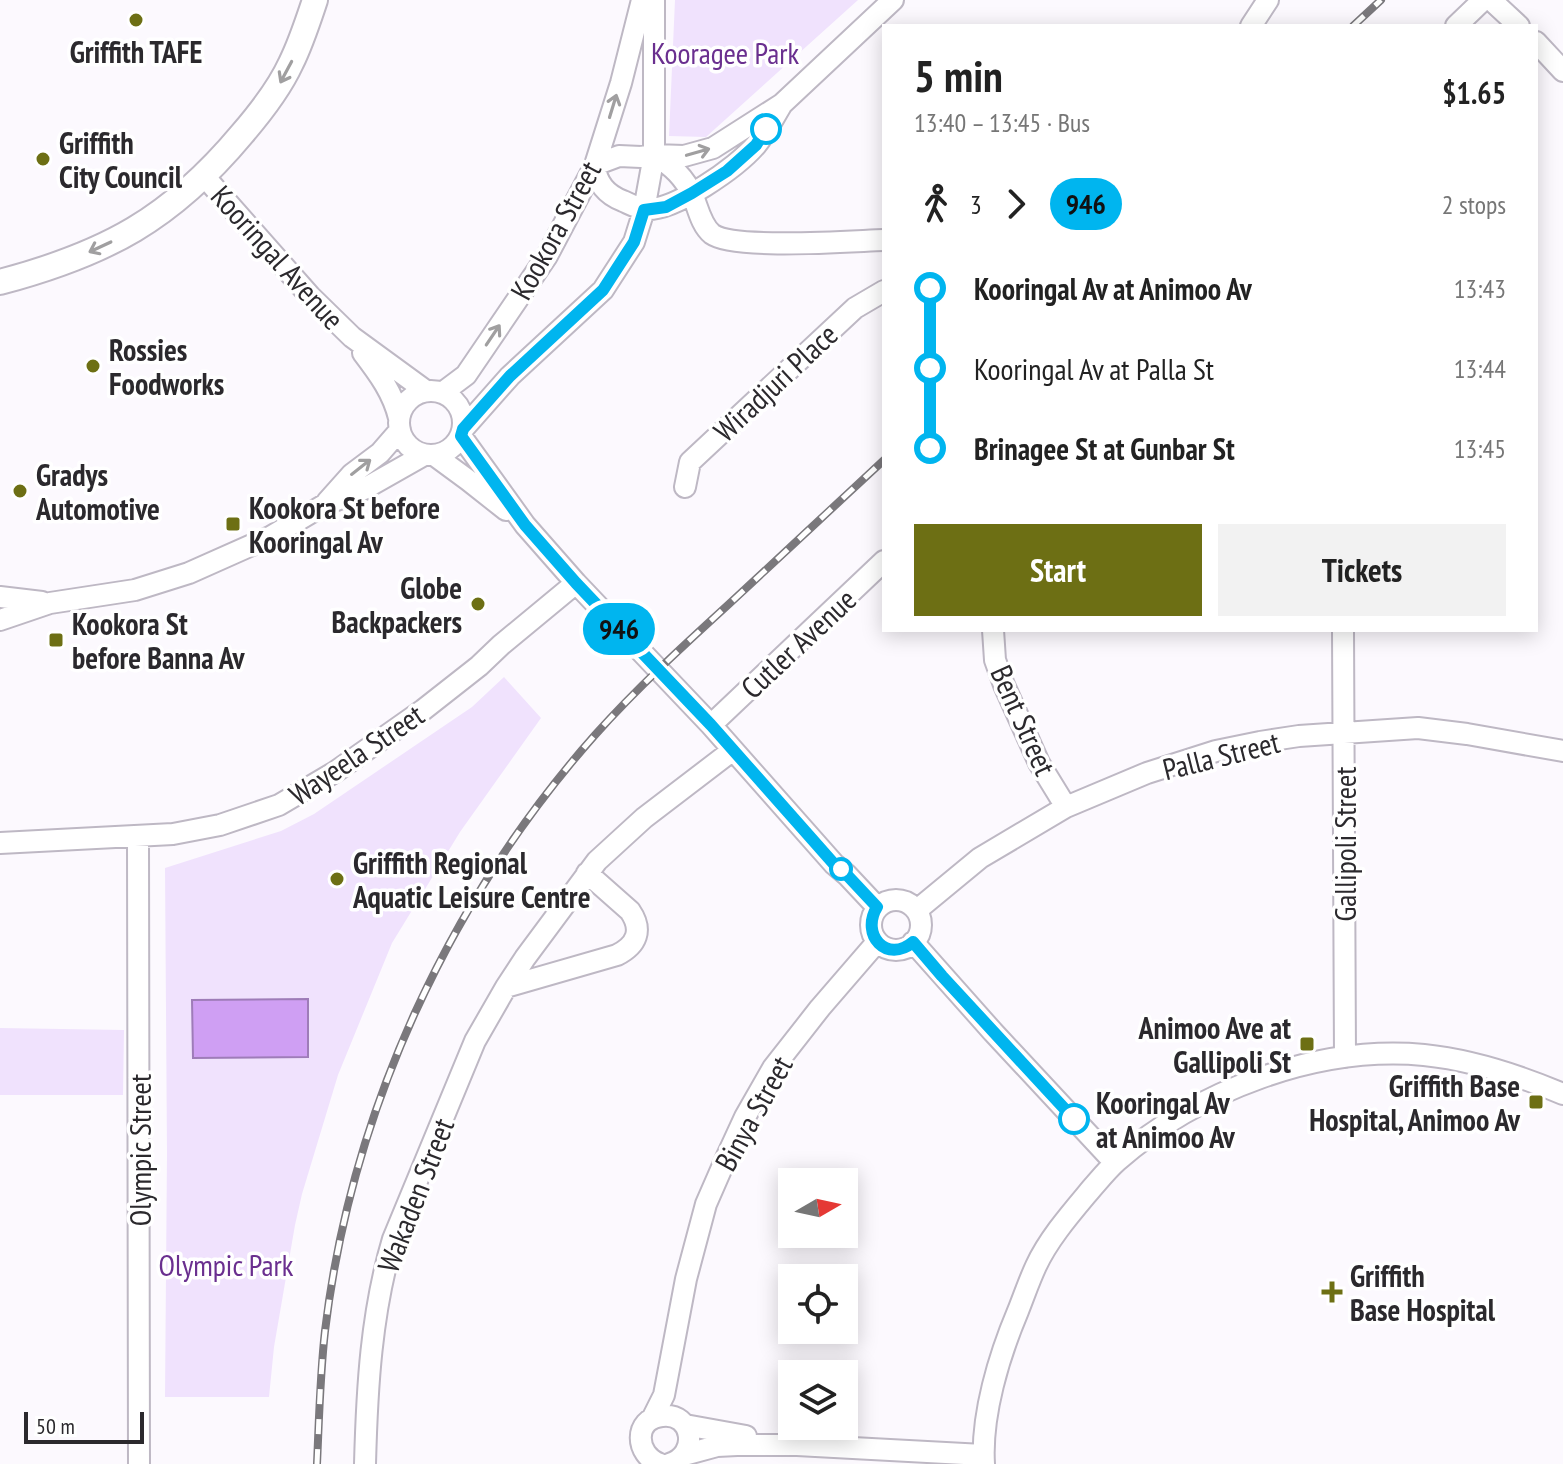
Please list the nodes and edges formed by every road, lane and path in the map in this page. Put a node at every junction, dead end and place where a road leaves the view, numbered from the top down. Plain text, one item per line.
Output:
1 (315, 0) edge
2 (642, 0) edge
3 (654, 0) edge
4 (893, 0) edge
5 (1268, 0) edge
6 (1483, 0) edge
7 (1491, 0) edge
8 (1252, 24) edge
9 (1458, 24) edge
10 (1517, 24) edge
11 (1538, 44) edge
12 (1563, 71) edge
13 (782, 104) junction
14 (654, 155) junction
15 (595, 165) junction
16 (204, 176) junction
17 (692, 193) junction
18 (644, 210) junction
19 (882, 240) edge
20 (0, 282) edge
21 (882, 292) edge
22 (352, 337) junction
23 (434, 392) junction
24 (400, 424) junction
25 (462, 433) junction
26 (429, 455) junction
27 (685, 487) dead end
28 (324, 505) junction
29 (525, 525) junction
30 (882, 563) edge
31 (576, 583) junction
32 (0, 597) edge
33 (50, 603) junction
34 (0, 620) edge
35 (993, 632) edge
36 (1343, 632) edge
37 (711, 725) junction
38 (1344, 734) junction
39 (733, 750) junction
40 (1563, 751) edge
41 (1066, 807) junction
42 (138, 836) junction
43 (0, 843) edge
44 (587, 873) junction
45 (877, 907) junction
46 (917, 910) junction
47 (877, 942) junction
48 (913, 942) junction
49 (506, 987) junction
50 (1345, 1057) junction
51 (1563, 1094) edge
52 (1115, 1163) junction
53 (680, 1310) junction
54 (652, 1419) junction
55 (681, 1422) junction
56 (797, 1445) junction
57 (984, 1460) edge
58 (666, 1462) edge
59 (139, 1464) edge
60 (365, 1464) edge

1 -> 16 main road
15 -> 2 street, Kookora Street
3 - 14 street, Kookora Street
4 - 13 street
5 - 8 street
6 - 9 street
7 - 10 street
11 - 12 street
14 -> 13 street
13 - 17 street
14 - 15 street
14 - 17 street
14 - 18 street, Kookora Street
15 - 18 street
23 -> 15 street, Kookora Street
16 -> 20 main road
16 - 22 street, Kooringal Avenue
17 - 18 street
17 - 19 street
18 - 25 street, Kookora Street
21 - 27 street, Wiradjuri Place
22 - 23 street, Kooringal Avenue
22 - 24 street, Kooringal Avenue
23 - 24 street
23 - 25 street
24 - 26 street
28 -> 24 street
25 - 26 street
25 - 29 street
26 - 28 street
26 - 29 street
28 - 33 street
29 - 31 street
30 - 37 street, Cutler Avenue
31 - 37 street
31 - 42 street, Wayeela Street
32 - 33 street
33 - 34 street
35 - 41 street, Bent Street
36 - 38 street, Gallipoli Street
37 - 39 street
38 - 40 street, Palla Street
38 - 41 street, Palla Street
38 - 50 street, Gallipoli Street
39 - 44 street, Wakaden Street
39 - 45 street
41 - 46 street, Palla Street
42 - 43 street, Wayeela Street
42 - 59 street, Olympic Street
44 - 49 street, Wakaden Street
44 - 49 street
45 - 46 street
45 - 47 street
46 - 48 street
47 - 48 street
47 - 53 street, Binya Street
48 - 52 street
49 - 60 street, Wakaden Street
50 - 51 street
50 - 52 street
52 - 57 street
53 - 54 street, Binya Street
53 - 55 street, Binya Street
54 - 55 street
54 - 58 street
55 - 56 street
55 - 58 street
56 - 57 street
56 - 58 street

